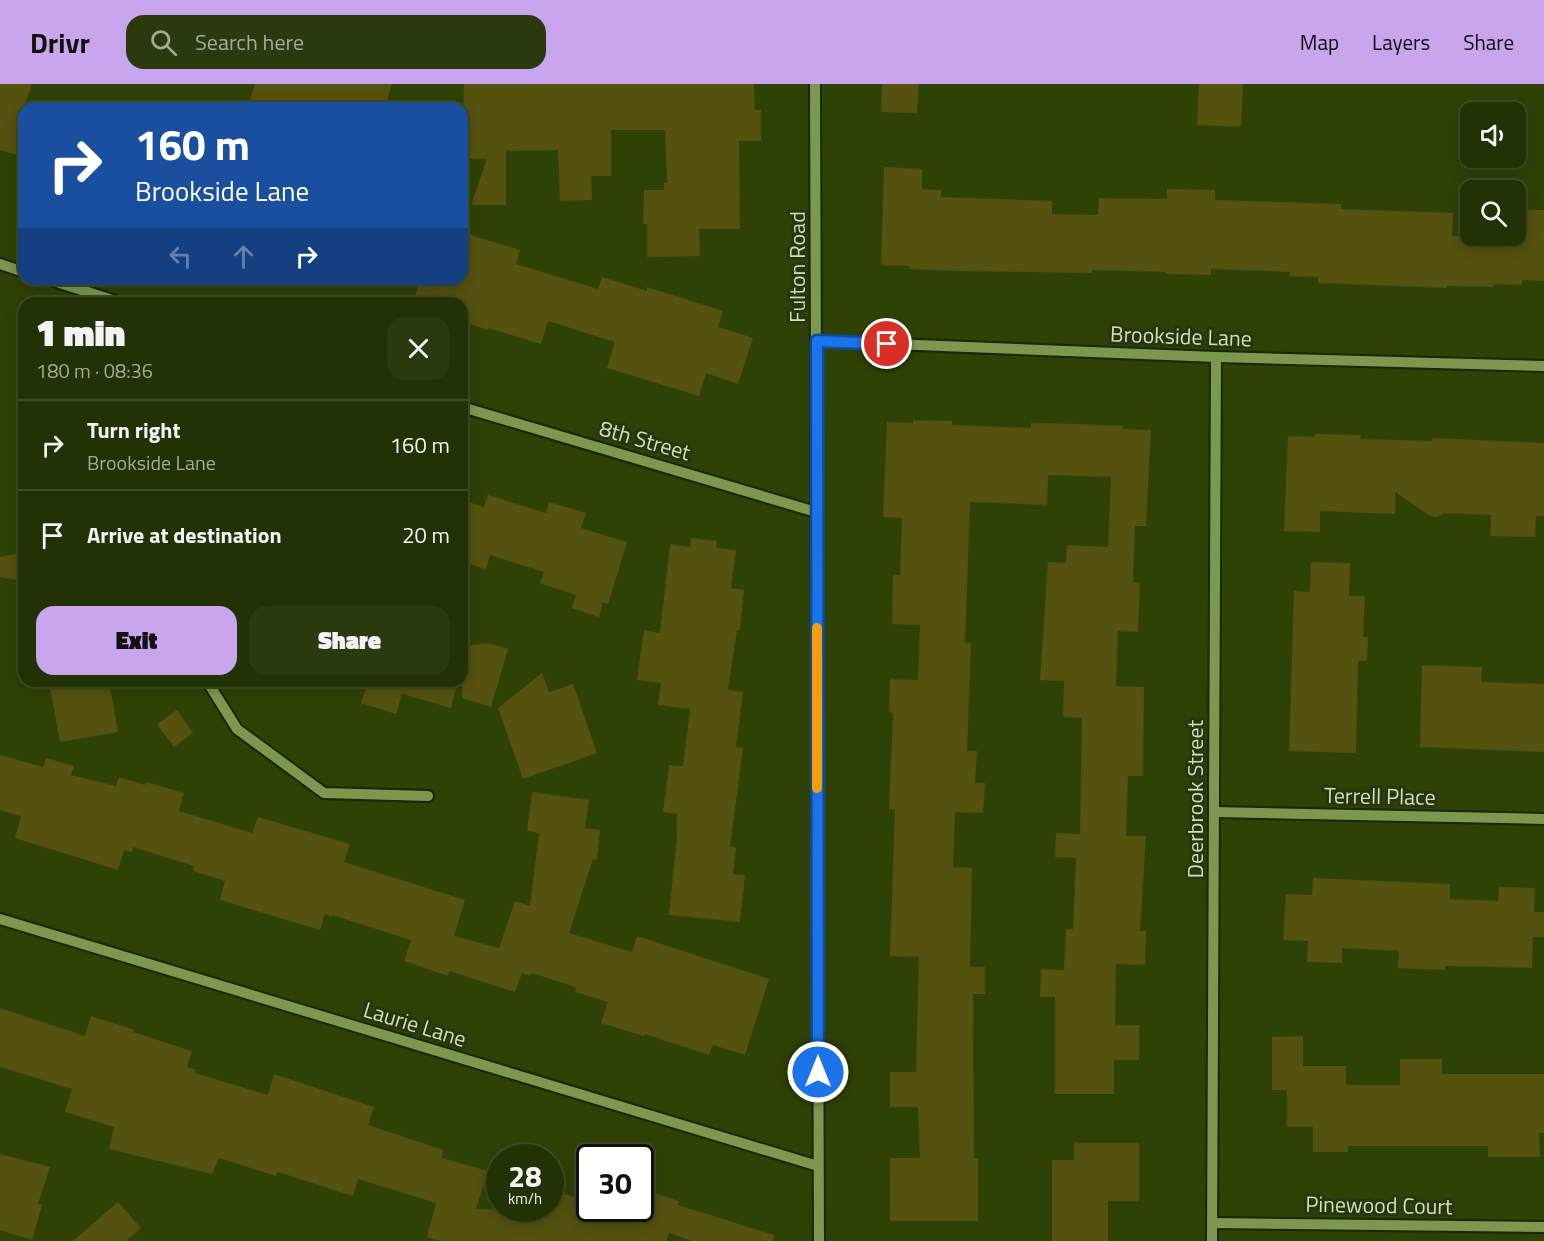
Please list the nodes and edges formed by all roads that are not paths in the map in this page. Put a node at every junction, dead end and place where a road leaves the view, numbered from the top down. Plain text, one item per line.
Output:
1 (815, 84) edge
2 (0, 264) edge
3 (18, 270) edge
4 (66, 285) edge
5 (103, 297) edge
6 (817, 341) junction
7 (1216, 357) junction
8 (1544, 366) edge
9 (468, 409) edge
10 (816, 512) junction
11 (211, 687) edge
12 (428, 796) dead end
13 (1215, 812) junction
14 (1544, 819) edge
15 (0, 919) edge
16 (818, 1166) junction
17 (1213, 1223) junction
18 (1544, 1227) edge
19 (819, 1241) edge
20 (1212, 1241) edge

1 - 6 street, Fulton Road
2 - 3 street
4 - 5 street
6 - 7 street, Brookside Lane
6 - 10 street, Fulton Road
7 - 8 street, Brookside Lane
7 - 13 street, Deerbrook Street
9 - 10 street, 8th Street
10 - 16 street, Fulton Road
11 - 12 street
13 - 14 street, Terrell Place
13 - 17 street, Deerbrook Street
15 - 16 street, Laurie Lane
16 - 19 street, Fulton Road
17 - 18 street, Pinewood Court
17 - 20 street, Deerbrook Street

